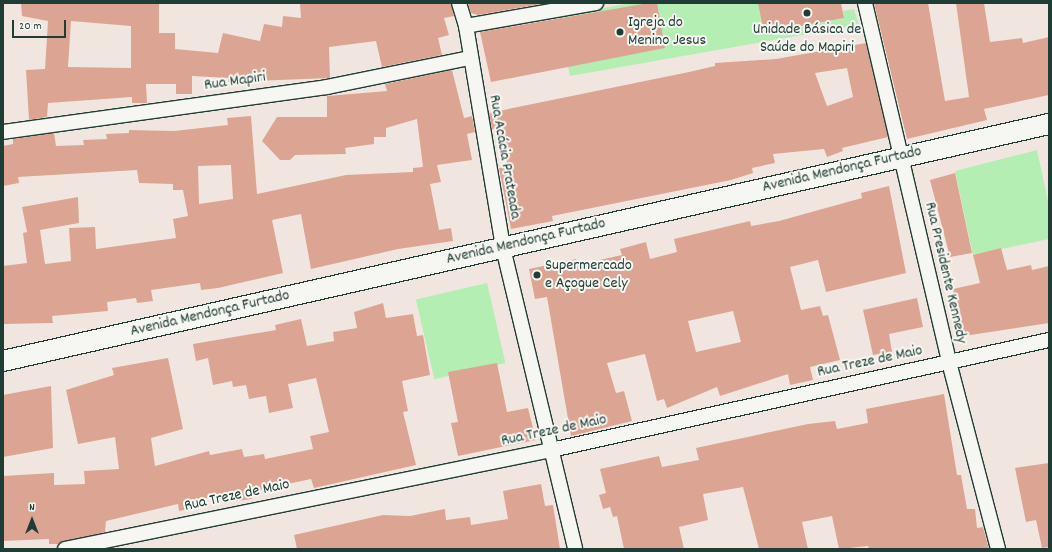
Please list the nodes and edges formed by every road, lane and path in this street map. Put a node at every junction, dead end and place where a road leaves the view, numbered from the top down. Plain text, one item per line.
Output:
1 (459, 3) edge
2 (596, 3) edge
3 (865, 3) edge
4 (466, 26) junction
5 (470, 58) junction
6 (1049, 124) edge
7 (3, 132) edge
8 (900, 156) junction
9 (502, 248) junction
10 (1049, 340) edge
11 (3, 361) edge
12 (948, 362) junction
13 (551, 450) junction
14 (65, 549) edge
15 (575, 549) edge
16 (998, 549) edge

1 - 4 street, Rua Acácia Prateada
2 - 4 street
3 - 8 street, Rua Presidente Kennedy
4 - 5 street, Rua Acácia Prateada
5 - 7 street, Rua Mapiri
5 - 9 street, Rua Acácia Prateada
6 - 8 street, Avenida Mendonça Furtado
8 - 9 street, Avenida Mendonça Furtado
8 - 12 street, Rua Presidente Kennedy
9 - 11 street, Avenida Mendonça Furtado
9 - 13 street, Rua Acácia Prateada
10 - 12 street, Rua Treze de Maio
12 - 13 street, Rua Treze de Maio
12 - 16 street, Rua Presidente Kennedy
13 - 14 street, Rua Treze de Maio
13 - 15 street, Rua Acácia Prateada

